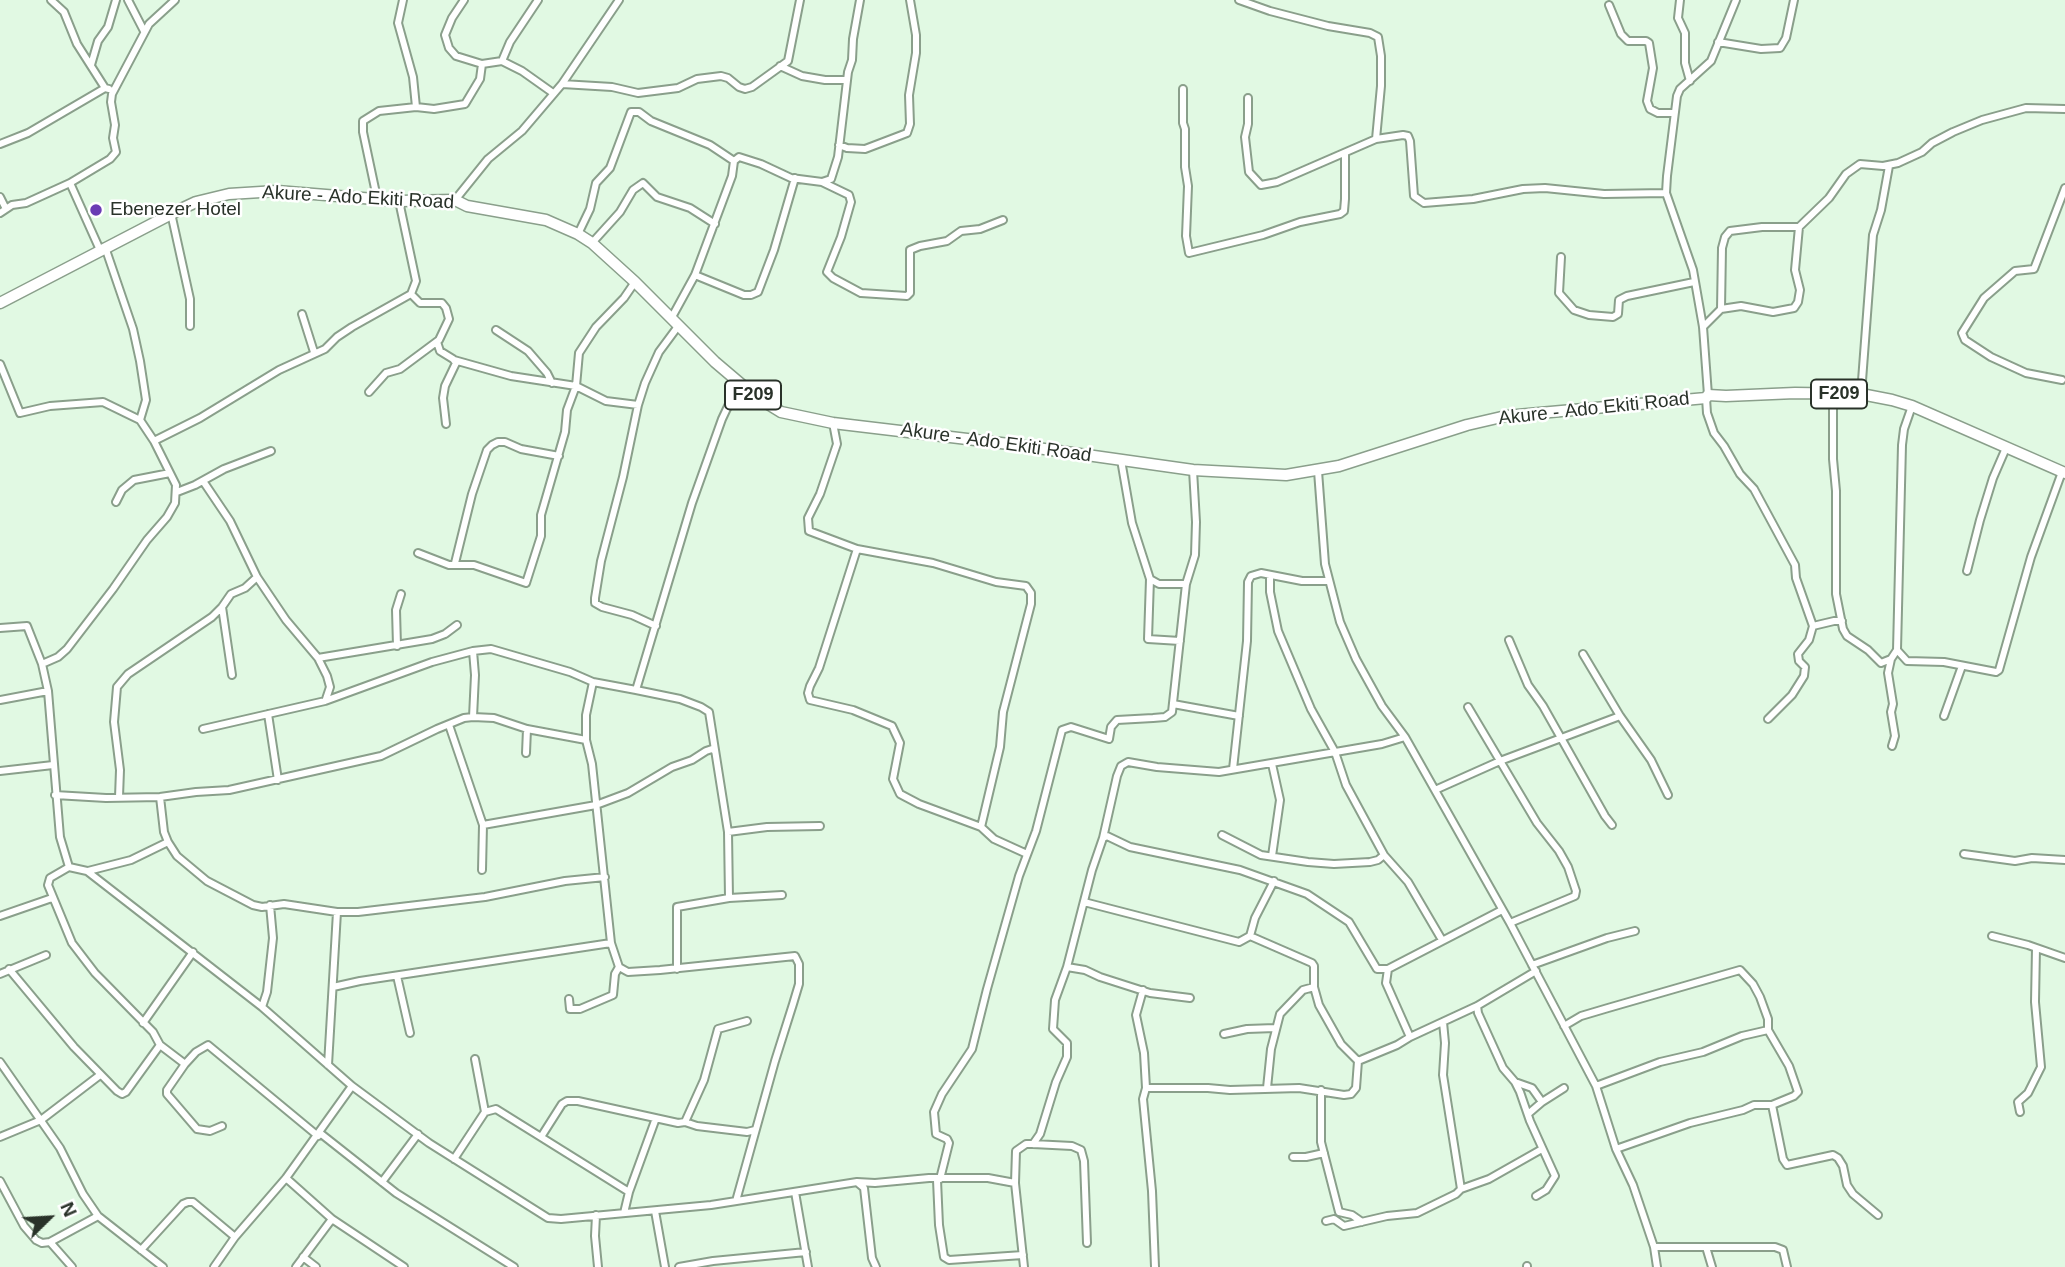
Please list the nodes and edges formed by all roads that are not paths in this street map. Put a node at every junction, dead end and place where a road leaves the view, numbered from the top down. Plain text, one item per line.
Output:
1 (51, 0) edge
2 (116, 0) edge
3 (128, 0) edge
4 (175, 0) edge
5 (403, 0) edge
6 (464, 0) edge
7 (538, 0) edge
8 (619, 0) edge
9 (800, 0) edge
10 (860, 0) edge
11 (910, 0) edge
12 (1239, 0) edge
13 (1266, 0) edge
14 (1680, 0) edge
15 (1737, 0) edge
16 (1794, 0) edge
17 (1609, 5) dead end
18 (1270, 11) junction
19 (144, 31) junction
20 (1718, 42) junction
21 (502, 61) junction
22 (482, 64) junction
23 (92, 65) junction
24 (780, 66) junction
25 (848, 80) junction
26 (1690, 81) junction
27 (562, 84) junction
28 (105, 88) junction
29 (1183, 89) dead end
30 (114, 91) junction
31 (553, 93) junction
32 (1248, 98) dead end
33 (416, 107) junction
34 (2065, 109) edge
35 (1674, 113) junction
36 (1376, 139) junction
37 (0, 144) edge
38 (839, 145) junction
39 (1345, 154) junction
40 (734, 161) junction
41 (1889, 166) junction
42 (795, 178) junction
43 (822, 182) junction
44 (70, 183) junction
45 (2065, 188) edge
46 (1666, 193) junction
47 (0, 197) edge
48 (377, 198) junction
49 (455, 200) junction
50 (399, 201) junction
51 (3, 211) edge
52 (171, 213) junction
53 (1003, 220) dead end
54 (715, 224) junction
55 (1799, 227) junction
56 (578, 233) junction
57 (593, 243) junction
58 (102, 248) junction
59 (1561, 257) dead end
60 (695, 275) junction
61 (635, 282) junction
62 (1694, 282) junction
63 (411, 294) junction
64 (0, 303) edge
65 (1721, 309) junction
66 (302, 314) dead end
67 (676, 321) junction
68 (190, 326) dead end
69 (1703, 327) junction
70 (496, 330) dead end
71 (437, 342) junction
72 (314, 352) junction
73 (454, 360) junction
74 (0, 364) edge
75 (2062, 380) dead end
76 (552, 383) junction
77 (739, 383) junction
78 (576, 386) junction
79 (369, 392) dead end
80 (1833, 394) junction
81 (1861, 394) junction
82 (1707, 397) junction
83 (638, 405) junction
84 (1912, 406) junction
85 (140, 420) junction
86 (833, 423) junction
87 (446, 424) dead end
88 (154, 441) junction
89 (2006, 448) junction
90 (271, 450) dead end
91 (559, 456) junction
92 (1121, 460) junction
93 (1194, 470) junction
94 (1318, 471) junction
95 (2064, 472) edge
96 (170, 473) junction
97 (203, 481) junction
98 (177, 492) junction
99 (116, 502) dead end
100 (857, 549) junction
101 (418, 553) dead end
102 (455, 563) junction
103 (1967, 571) dead end
104 (1270, 576) junction
105 (257, 577) junction
106 (1150, 579) junction
107 (1329, 581) junction
108 (1186, 584) junction
109 (401, 594) dead end
110 (222, 607) junction
111 (1842, 621) junction
112 (457, 625) dead end
113 (656, 626) junction
114 (1813, 626) junction
115 (0, 628) edge
116 (1509, 640) dead end
117 (1180, 641) junction
118 (397, 646) junction
119 (1897, 650) junction
120 (473, 651) junction
121 (1583, 654) dead end
122 (317, 658) junction
123 (1891, 659) junction
124 (1881, 663) junction
125 (43, 664) junction
126 (1962, 666) junction
127 (1888, 673) junction
128 (232, 675) dead end
129 (593, 682) junction
130 (330, 687) junction
131 (636, 690) junction
132 (48, 691) junction
133 (339, 695) junction
134 (0, 700) edge
135 (325, 701) junction
136 (1174, 704) junction
137 (1468, 707) dead end
138 (268, 714) junction
139 (1239, 716) junction
140 (1620, 716) junction
141 (1944, 716) dead end
142 (473, 717) junction
143 (1768, 719) dead end
144 (449, 725) junction
145 (203, 729) dead end
146 (527, 729) junction
147 (1405, 737) junction
148 (1560, 739) junction
149 (586, 740) junction
150 (1892, 746) dead end
151 (715, 751) junction
152 (1335, 752) junction
153 (526, 753) dead end
154 (1500, 761) junction
155 (1272, 764) junction
156 (53, 765) junction
157 (1233, 769) junction
158 (0, 771) edge
159 (278, 780) junction
160 (1435, 790) junction
161 (1668, 794) dead end
162 (55, 795) junction
163 (119, 797) junction
164 (160, 797) junction
165 (596, 805) junction
166 (483, 825) junction
167 (1612, 825) dead end
168 (820, 826) dead end
169 (981, 827) junction
170 (728, 832) junction
171 (1222, 835) dead end
172 (1102, 838) junction
173 (168, 842) junction
174 (1027, 854) junction
175 (1964, 854) dead end
176 (1384, 855) junction
177 (1272, 856) junction
178 (2065, 860) edge
179 (69, 867) junction
180 (482, 870) dead end
181 (88, 871) junction
182 (605, 877) junction
183 (1274, 881) junction
184 (782, 895) dead end
185 (52, 898) junction
186 (729, 898) junction
187 (1084, 902) junction
188 (270, 905) junction
189 (1502, 910) junction
190 (337, 912) junction
191 (0, 916) edge
192 (1510, 923) junction
193 (1635, 930) dead end
194 (1250, 936) junction
195 (1992, 936) dead end
196 (1442, 940) junction
197 (611, 943) junction
198 (2036, 948) junction
199 (193, 952) junction
200 (46, 955) dead end
201 (2065, 958) edge
202 (619, 967) junction
203 (1067, 967) junction
204 (1534, 968) junction
205 (9, 969) junction
206 (677, 969) junction
207 (1388, 969) junction
208 (0, 974) edge
209 (397, 976) junction
210 (333, 987) junction
211 (1314, 987) junction
212 (1143, 989) junction
213 (1191, 998) dead end
214 (569, 999) dead end
215 (1477, 1006) junction
216 (262, 1007) junction
217 (747, 1021) dead end
218 (1443, 1022) junction
219 (144, 1023) junction
220 (1564, 1026) junction
221 (1275, 1028) junction
222 (1768, 1030) junction
223 (410, 1033) dead end
224 (1224, 1034) dead end
225 (1410, 1037) junction
226 (160, 1045) junction
227 (475, 1059) dead end
228 (1358, 1061) junction
229 (0, 1062) edge
230 (185, 1064) junction
231 (328, 1065) junction
232 (100, 1075) junction
233 (1516, 1082) junction
234 (352, 1086) junction
235 (1596, 1086) junction
236 (1146, 1087) junction
237 (1267, 1088) junction
238 (1564, 1088) dead end
239 (1321, 1090) junction
240 (1542, 1102) junction
241 (1772, 1104) junction
242 (485, 1112) junction
243 (2020, 1112) dead end
244 (1528, 1114) junction
245 (656, 1118) junction
246 (41, 1120) junction
247 (685, 1122) junction
248 (222, 1126) dead end
249 (755, 1130) junction
250 (319, 1134) junction
251 (418, 1134) junction
252 (0, 1137) edge
253 (541, 1137) junction
254 (1033, 1144) junction
255 (1542, 1149) junction
256 (1616, 1149) junction
257 (1324, 1153) junction
258 (1293, 1157) dead end
259 (454, 1159) junction
260 (286, 1178) junction
261 (939, 1179) junction
262 (0, 1181) edge
263 (382, 1182) junction
264 (857, 1182) junction
265 (1014, 1183) junction
266 (1461, 1189) junction
267 (629, 1192) junction
268 (795, 1192) junction
269 (1536, 1196) dead end
270 (736, 1201) junction
271 (655, 1211) junction
272 (624, 1213) junction
273 (596, 1215) junction
274 (1878, 1215) dead end
275 (98, 1216) junction
276 (332, 1219) junction
277 (1326, 1220) dead end
278 (1362, 1222) junction
279 (235, 1237) junction
280 (50, 1242) junction
281 (1087, 1243) dead end
282 (1654, 1247) junction
283 (1706, 1247) junction
284 (141, 1250) junction
285 (806, 1252) junction
286 (1023, 1255) junction
287 (303, 1257) junction
288 (72, 1267) edge
289 (163, 1267) edge
290 (214, 1267) edge
291 (296, 1267) edge
292 (316, 1267) edge
293 (404, 1267) edge
294 (514, 1267) edge
295 (598, 1267) edge
296 (665, 1267) edge
297 (679, 1267) edge
298 (807, 1267) edge
299 (876, 1267) edge
300 (1024, 1267) edge
301 (1155, 1267) edge
302 (1657, 1267) edge
303 (1713, 1267) edge
304 (1787, 1267) edge

1 - 23 street
2 - 23 street
3 - 19 street
4 - 19 street
5 - 33 street
6 - 22 street
7 - 21 street
8 - 27 street
9 - 24 street
10 - 25 street
11 - 38 street
12 - 18 street
13 - 18 street
14 - 26 street
15 - 20 street
16 - 20 street
17 - 35 street
18 - 36 street
19 - 30 street
20 - 26 street
21 - 22 street
21 - 31 street
22 - 33 street
23 - 28 street
24 - 25 street
24 - 27 street
25 - 38 street
26 - 35 street
27 - 31 street
28 - 30 street
28 - 37 street
29 - 39 street
30 - 44 street
31 - 49 street
32 - 39 street
33 - 48 street
34 - 41 street
35 - 46 street
36 - 39 street
36 - 46 street
38 - 43 street
40 - 42 street
40 - 54 street
40 - 56 street
41 - 55 street
41 - 81 street
42 - 43 street
42 - 60 street
43 - 53 street
44 - 51 street
44 - 58 street
45 - 75 street
46 - 62 street
47 - 51 street
48 - 50 main road, Akure - Ado Ekiti Road / F209
48 - 52 main road, Akure - Ado Ekiti Road / F209
49 - 50 main road, Akure - Ado Ekiti Road / F209
49 - 56 main road, Akure - Ado Ekiti Road / F209
50 - 63 street
52 - 58 main road, Akure - Ado Ekiti Road / F209
52 - 68 street
54 - 57 street
54 - 60 street
55 - 65 street
55 - 65 street
56 - 57 main road, Akure - Ado Ekiti Road / F209
57 - 61 main road, Akure - Ado Ekiti Road / F209
58 - 64 main road, Akure - Ado Ekiti Road / F209
58 - 85 street
59 - 62 street
60 - 67 street
61 - 67 main road, Akure - Ado Ekiti Road / F209
61 - 78 street
62 - 69 street
63 - 71 street
63 - 72 street
65 - 69 street
66 - 72 street
67 - 77 main road, Akure - Ado Ekiti Road / F209
67 - 83 street
69 - 82 street
70 - 76 street
71 - 73 street
71 - 79 street
72 - 88 street
73 - 76 street
73 - 87 street
74 - 85 street
76 - 78 street
77 - 86 main road, Akure - Ado Ekiti Road / F209
77 - 113 street
78 - 83 street
78 - 91 street
80 - 81 main road, Akure - Ado Ekiti Road / F209
80 - 82 main road, Akure - Ado Ekiti Road / F209
80 - 111 street
81 - 84 main road, Akure - Ado Ekiti Road / F209
82 - 94 main road, Akure - Ado Ekiti Road / F209
82 - 114 street
83 - 113 street
84 - 89 main road, Akure - Ado Ekiti Road / F209
84 - 119 street
85 - 88 street
86 - 92 main road, Akure - Ado Ekiti Road / F209
86 - 100 street
88 - 96 street
89 - 95 main road, Akure - Ado Ekiti Road / F209
89 - 103 street
90 - 97 street
91 - 102 street
91 - 102 street
92 - 93 main road, Akure - Ado Ekiti Road / F209
92 - 106 street
93 - 94 main road, Akure - Ado Ekiti Road / F209
93 - 108 street
94 - 107 street
95 - 126 street
96 - 98 street
96 - 99 street
97 - 98 street
97 - 105 street
98 - 125 street
100 - 169 street
100 - 169 street
101 - 102 street
104 - 107 street
104 - 139 street
104 - 152 street
105 - 110 street
105 - 122 street
106 - 108 street
106 - 117 street
107 - 147 street
108 - 117 street
109 - 118 street
110 - 128 street
110 - 163 street
111 - 114 street
111 - 124 street
112 - 118 street
113 - 131 street
114 - 143 street
115 - 125 street
116 - 148 street
117 - 136 street
118 - 122 street
119 - 123 street
119 - 126 street
120 - 129 street
120 - 133 street
120 - 142 street
121 - 140 street
122 - 130 street
123 - 124 street
123 - 127 street
124 - 127 street
125 - 132 street
126 - 141 street
127 - 150 street
129 - 131 street
129 - 149 street
130 - 133 street
130 - 135 street
131 - 151 street
132 - 134 street
132 - 156 street
133 - 135 street
135 - 138 street
136 - 139 street
136 - 174 street
137 - 154 street
138 - 145 street
138 - 159 street
139 - 157 street
140 - 148 street
140 - 161 street
142 - 144 street
142 - 146 street
144 - 159 street
144 - 166 street
146 - 149 street
146 - 153 street
147 - 152 street
147 - 160 street
148 - 154 street
148 - 167 street
149 - 165 street
151 - 165 street
151 - 170 street
152 - 155 street
152 - 176 street
154 - 160 street
154 - 192 street
155 - 157 street
155 - 177 street
156 - 158 street
156 - 162 street
157 - 172 street
159 - 164 street
160 - 189 street
162 - 163 street
162 - 179 street
163 - 164 street
164 - 173 street
165 - 166 street
165 - 182 street
166 - 180 street
168 - 170 street
169 - 174 street
170 - 186 street
171 - 177 street
172 - 183 street
172 - 187 street
173 - 181 street
173 - 188 street
174 - 261 street
175 - 178 street
176 - 177 street
176 - 196 street
179 - 181 street
179 - 185 street
181 - 199 street
182 - 190 street
182 - 197 street
183 - 194 street
183 - 207 street
184 - 186 street
185 - 191 street
185 - 219 street
186 - 206 street
187 - 194 street
187 - 203 street
188 - 190 street
188 - 216 street
189 - 192 street
189 - 196 street
190 - 210 street
192 - 204 street
193 - 204 street
194 - 211 street
195 - 198 street
196 - 207 street
197 - 202 street
197 - 209 street
198 - 201 street
198 - 243 street
199 - 216 street
199 - 219 street
200 - 205 street
202 - 206 street
202 - 214 street
203 - 212 street
203 - 254 street
204 - 215 street
204 - 220 street
205 - 208 street
205 - 232 street
206 - 249 street
207 - 225 street
209 - 210 street
209 - 223 street
210 - 231 street
211 - 221 street
211 - 228 street
212 - 213 street
212 - 236 street
215 - 218 street
215 - 233 street
216 - 231 street
217 - 247 street
218 - 225 street
218 - 266 street
219 - 226 street
220 - 222 street
220 - 235 street
221 - 224 street
221 - 237 street
222 - 235 street
222 - 241 street
225 - 228 street
226 - 230 street
226 - 232 street
227 - 242 street
228 - 239 street
229 - 246 street
230 - 248 street
230 - 250 street
231 - 234 street
232 - 246 street
233 - 240 street
233 - 244 street
234 - 250 street
234 - 251 street
235 - 256 street
236 - 237 street
236 - 301 street
237 - 239 street
238 - 240 street
239 - 257 street
240 - 244 street
241 - 256 street
241 - 274 street
242 - 253 street
242 - 259 street
244 - 255 street
245 - 247 street
245 - 253 street
245 - 267 street
246 - 252 street
246 - 275 street
247 - 249 street
249 - 270 street
250 - 260 street
250 - 263 street
251 - 259 street
251 - 263 street
253 - 267 street
254 - 265 street
254 - 281 street
255 - 266 street
255 - 269 street
256 - 282 street
257 - 258 street
257 - 278 street
259 - 273 street
260 - 276 street
260 - 279 street
261 - 264 street
261 - 265 street
261 - 286 street
262 - 280 street
263 - 294 street
264 - 268 street
264 - 299 street
265 - 286 street
266 - 278 street
267 - 272 street
268 - 270 street
268 - 285 street
270 - 271 street
271 - 272 street
271 - 296 street
272 - 273 street
273 - 295 street
275 - 280 street
275 - 284 street
276 - 287 street
276 - 293 street
277 - 278 street
279 - 284 street
279 - 290 street
280 - 288 street
282 - 283 street
282 - 302 street
283 - 303 street
283 - 304 street
284 - 289 street
285 - 297 street
285 - 298 street
286 - 300 street
287 - 291 street
287 - 292 street

